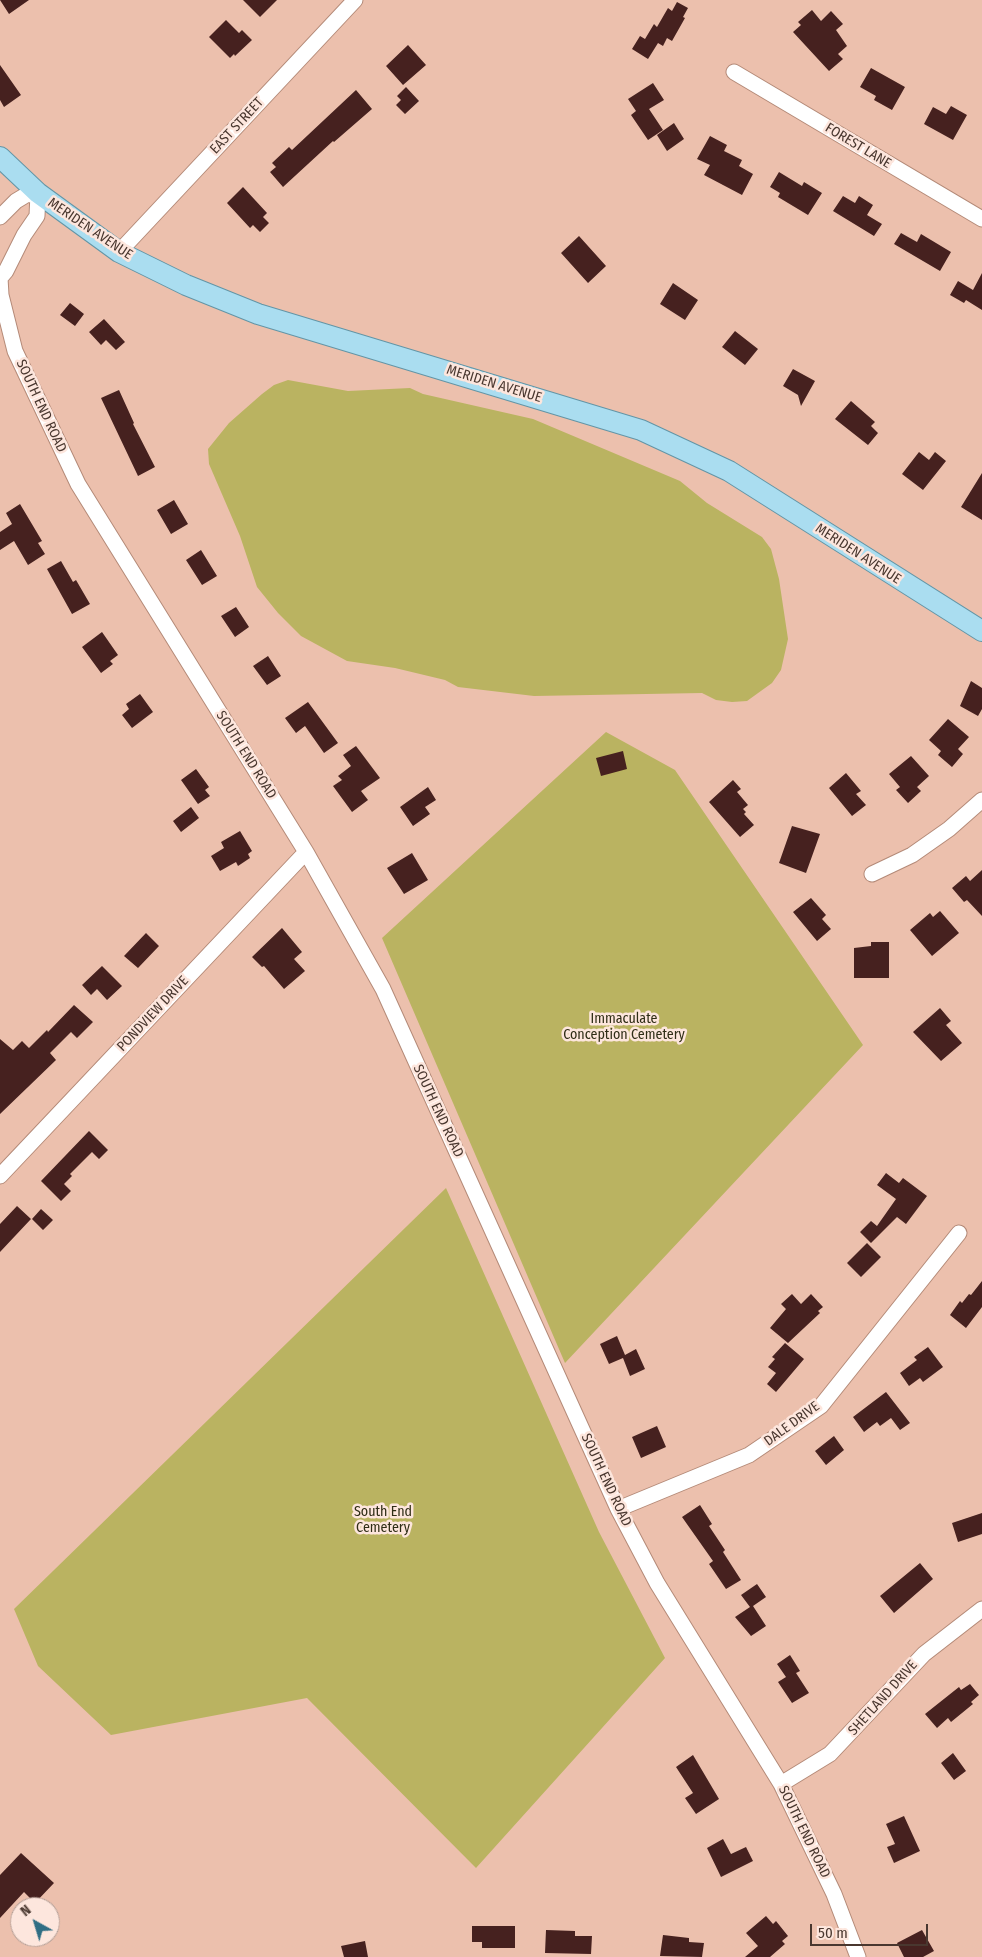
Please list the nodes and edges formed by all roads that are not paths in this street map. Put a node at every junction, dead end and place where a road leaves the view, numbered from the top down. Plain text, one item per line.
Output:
1 (355, 0) edge
2 (734, 72) dead end
3 (0, 157) edge
4 (38, 193) junction
5 (0, 217) edge
6 (982, 219) edge
7 (119, 252) junction
8 (0, 278) edge
9 (982, 631) edge
10 (982, 800) edge
11 (306, 852) junction
12 (872, 874) dead end
13 (0, 1176) edge
14 (958, 1233) dead end
15 (618, 1509) junction
16 (982, 1609) edge
17 (781, 1784) junction
18 (858, 1957) edge

1 - 7 street, EAST STREET
2 - 6 street, FOREST LANE
3 - 4 main road, MERIDEN AVENUE
4 - 5 street
4 - 7 main road, MERIDEN AVENUE
4 - 8 street, SOUTH END ROAD
7 - 9 main road, MERIDEN AVENUE
8 - 11 street, SOUTH END ROAD
10 - 12 street
11 - 13 street, PONDVIEW DRIVE
11 - 15 street, SOUTH END ROAD
14 - 15 street, DALE DRIVE
15 - 17 street, SOUTH END ROAD
16 - 17 street, SHETLAND DRIVE
17 - 18 street, SOUTH END ROAD

